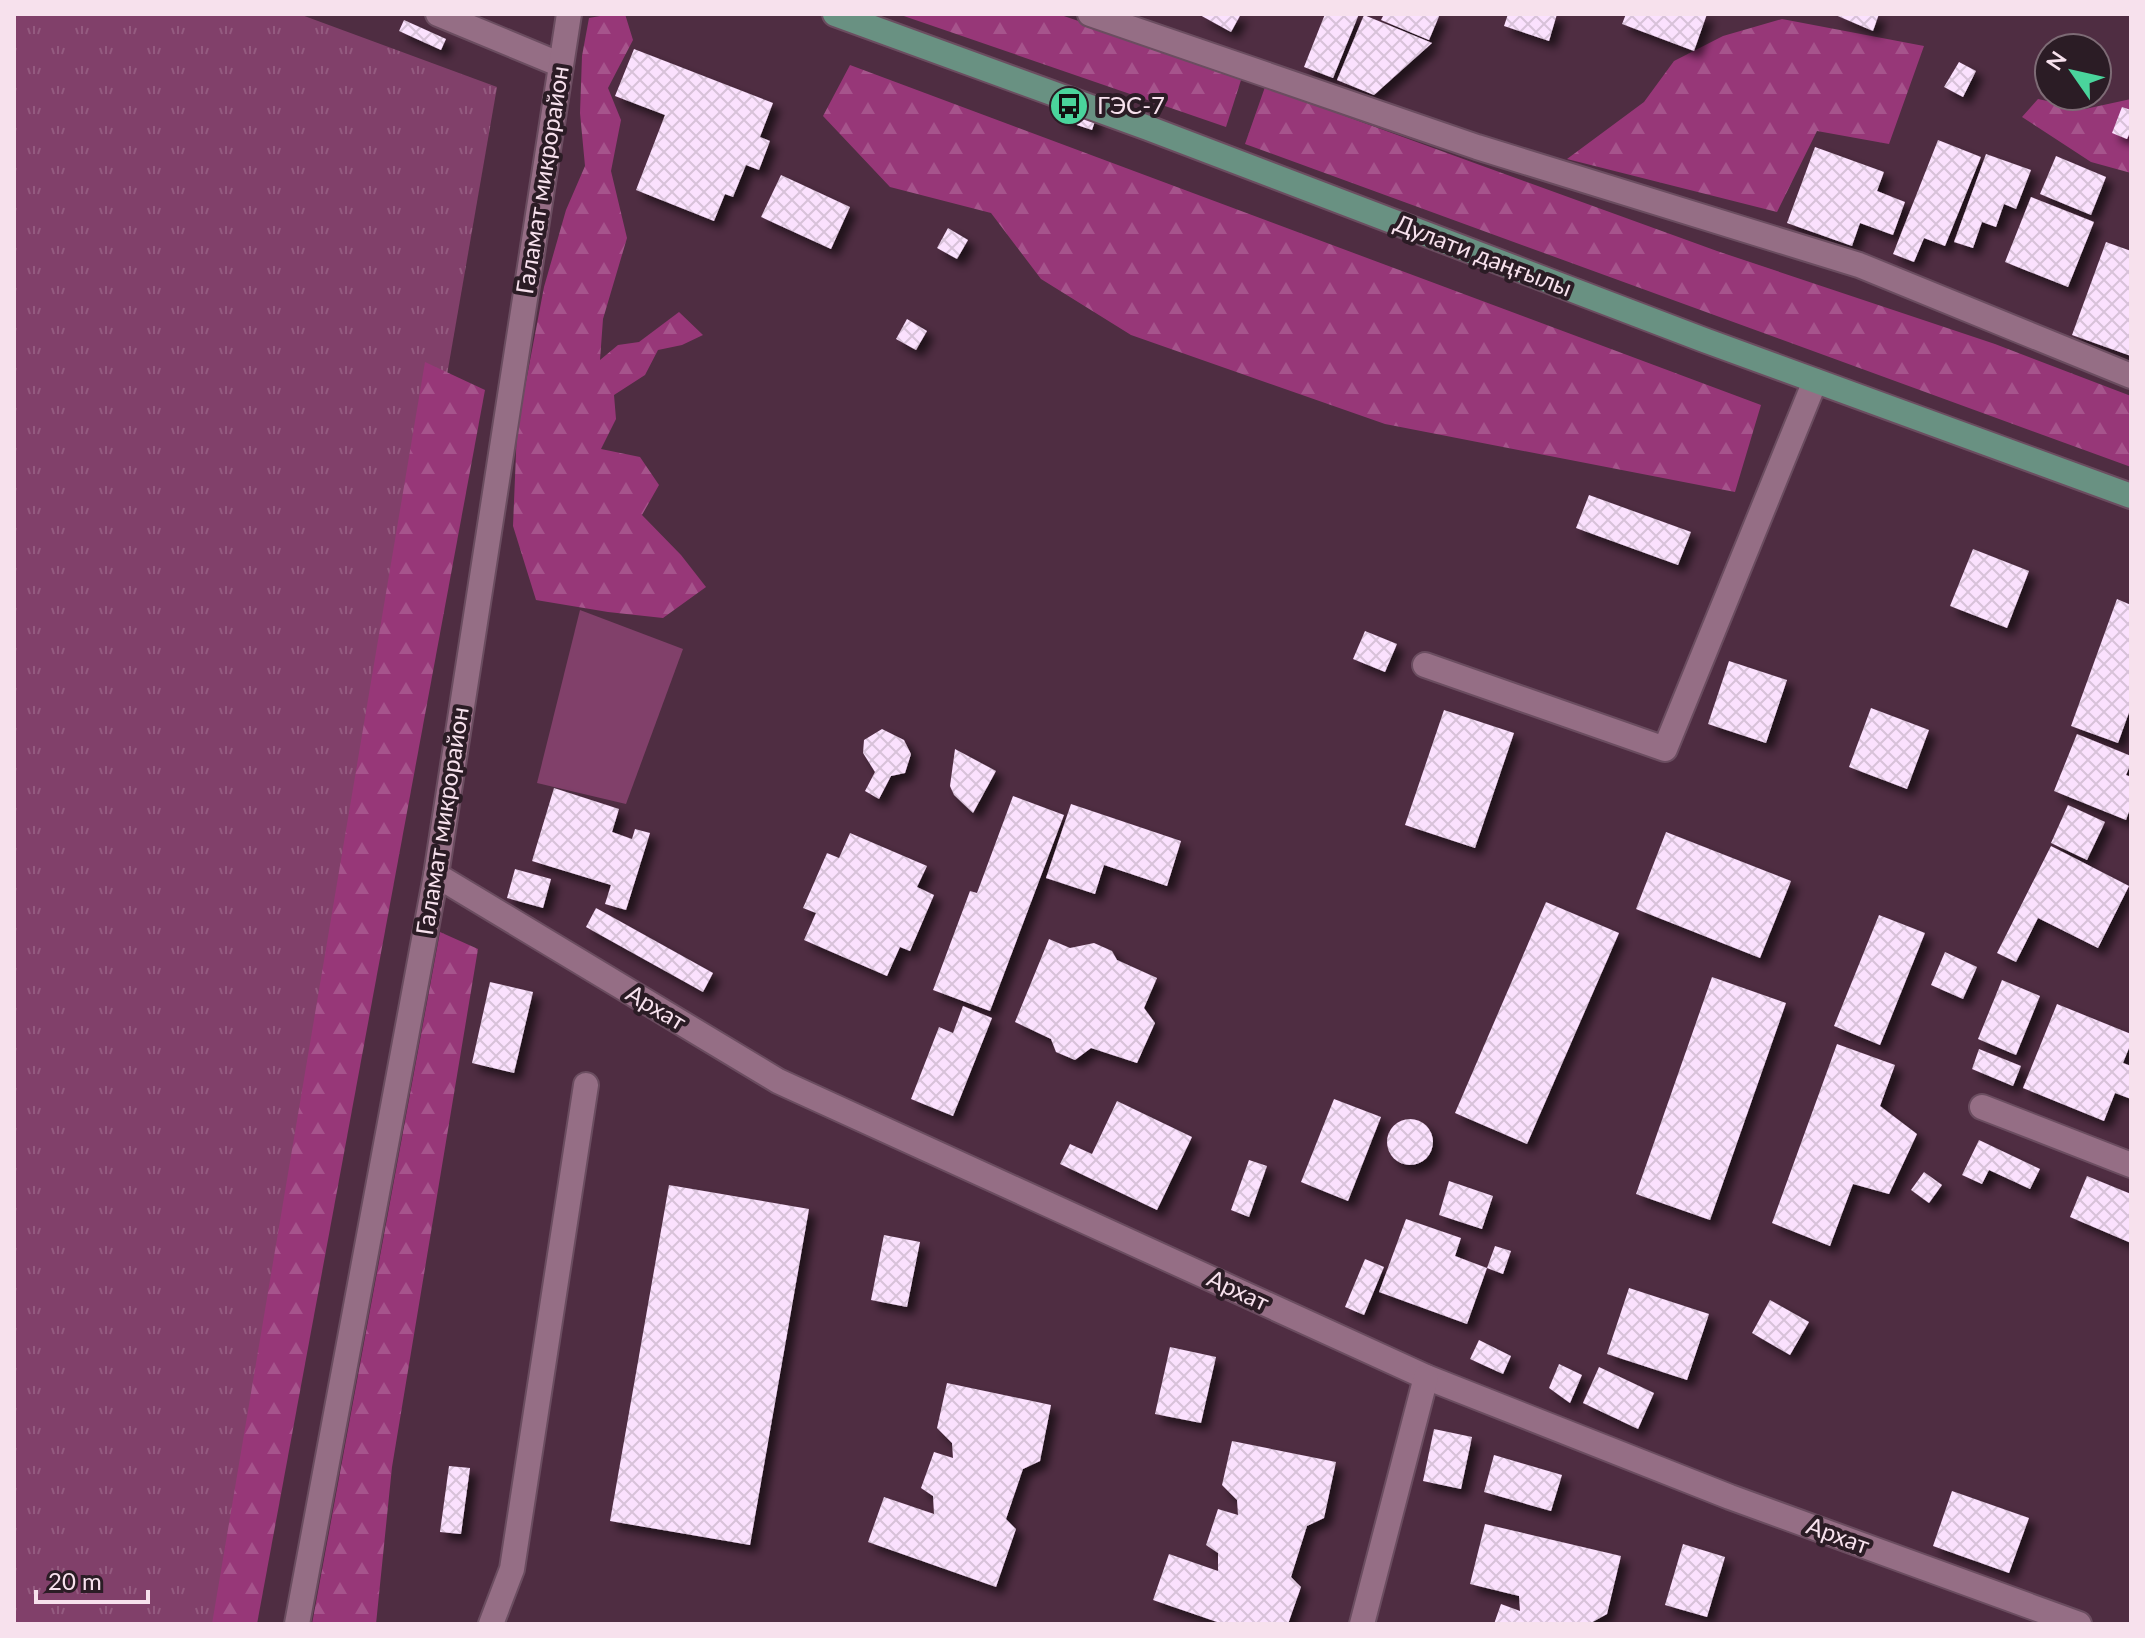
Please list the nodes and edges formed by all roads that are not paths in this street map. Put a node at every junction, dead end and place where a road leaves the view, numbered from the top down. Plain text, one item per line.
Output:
1 (438, 14) edge
2 (569, 14) edge
3 (835, 14) edge
4 (1090, 14) edge
5 (561, 65) junction
6 (2131, 376) edge
7 (1815, 381) junction
8 (2131, 496) edge
9 (1425, 665) dead end
10 (436, 875) junction
11 (586, 1085) dead end
12 (1982, 1107) dead end
13 (2131, 1165) edge
14 (1426, 1377) junction
15 (297, 1624) edge
16 (491, 1624) edge
17 (1362, 1624) edge
18 (2079, 1624) edge

1 - 5 street
2 - 5 street, Галамат микрорайон
3 - 7 main road, Дулати даңғылы
4 - 6 street
5 - 10 street, Галамат микрорайон
7 - 8 main road, Дулати даңғылы
7 - 9 street
10 - 14 street, Архат
10 - 15 street, Галамат микрорайон
11 - 16 street
12 - 13 street
14 - 17 street
14 - 18 street, Архат

